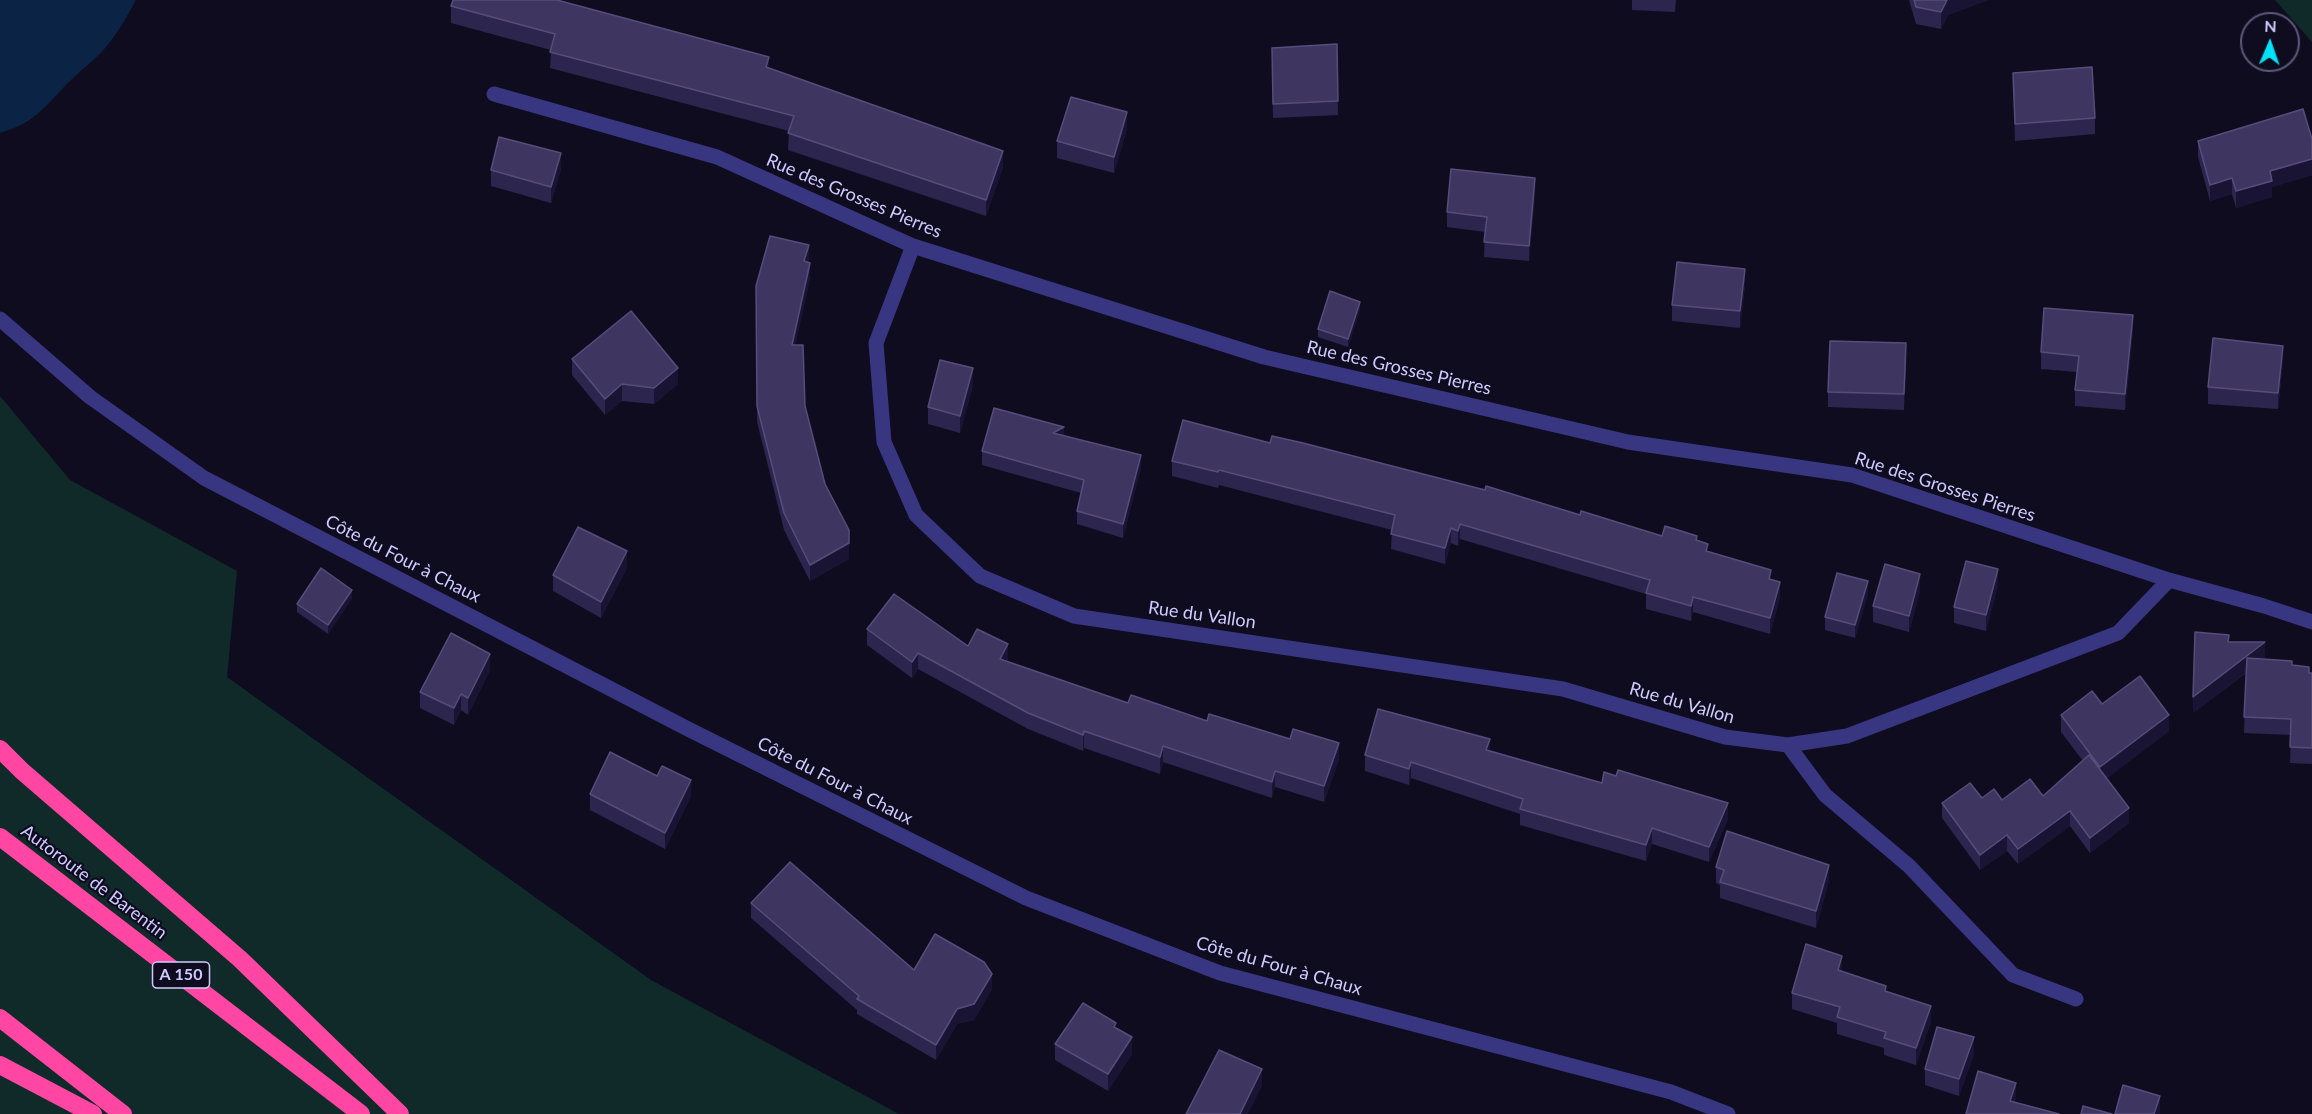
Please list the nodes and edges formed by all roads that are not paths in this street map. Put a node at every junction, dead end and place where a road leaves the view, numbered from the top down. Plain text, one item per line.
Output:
1 (494, 94) dead end
2 (913, 246) junction
3 (0, 319) edge
4 (2169, 580) junction
5 (2312, 622) edge
6 (1788, 746) junction
7 (0, 749) edge
8 (0, 837) edge
9 (2076, 999) dead end
10 (0, 1018) edge
11 (0, 1065) edge
12 (93, 1114) edge
13 (123, 1114) edge
14 (361, 1114) edge
15 (400, 1114) edge
16 (1728, 1114) edge

1 - 2 street, Rue des Grosses Pierres
2 - 4 street, Rue des Grosses Pierres
2 - 6 street, Rue du Vallon
3 - 16 street, Côte du Four à Chaux
4 - 5 street, Rue des Grosses Pierres
4 - 6 street, Rue du Vallon
6 - 9 street
7 - 15 highway
8 - 14 highway, Autoroute de Barentin / A 150
10 - 13 highway
11 - 12 highway

